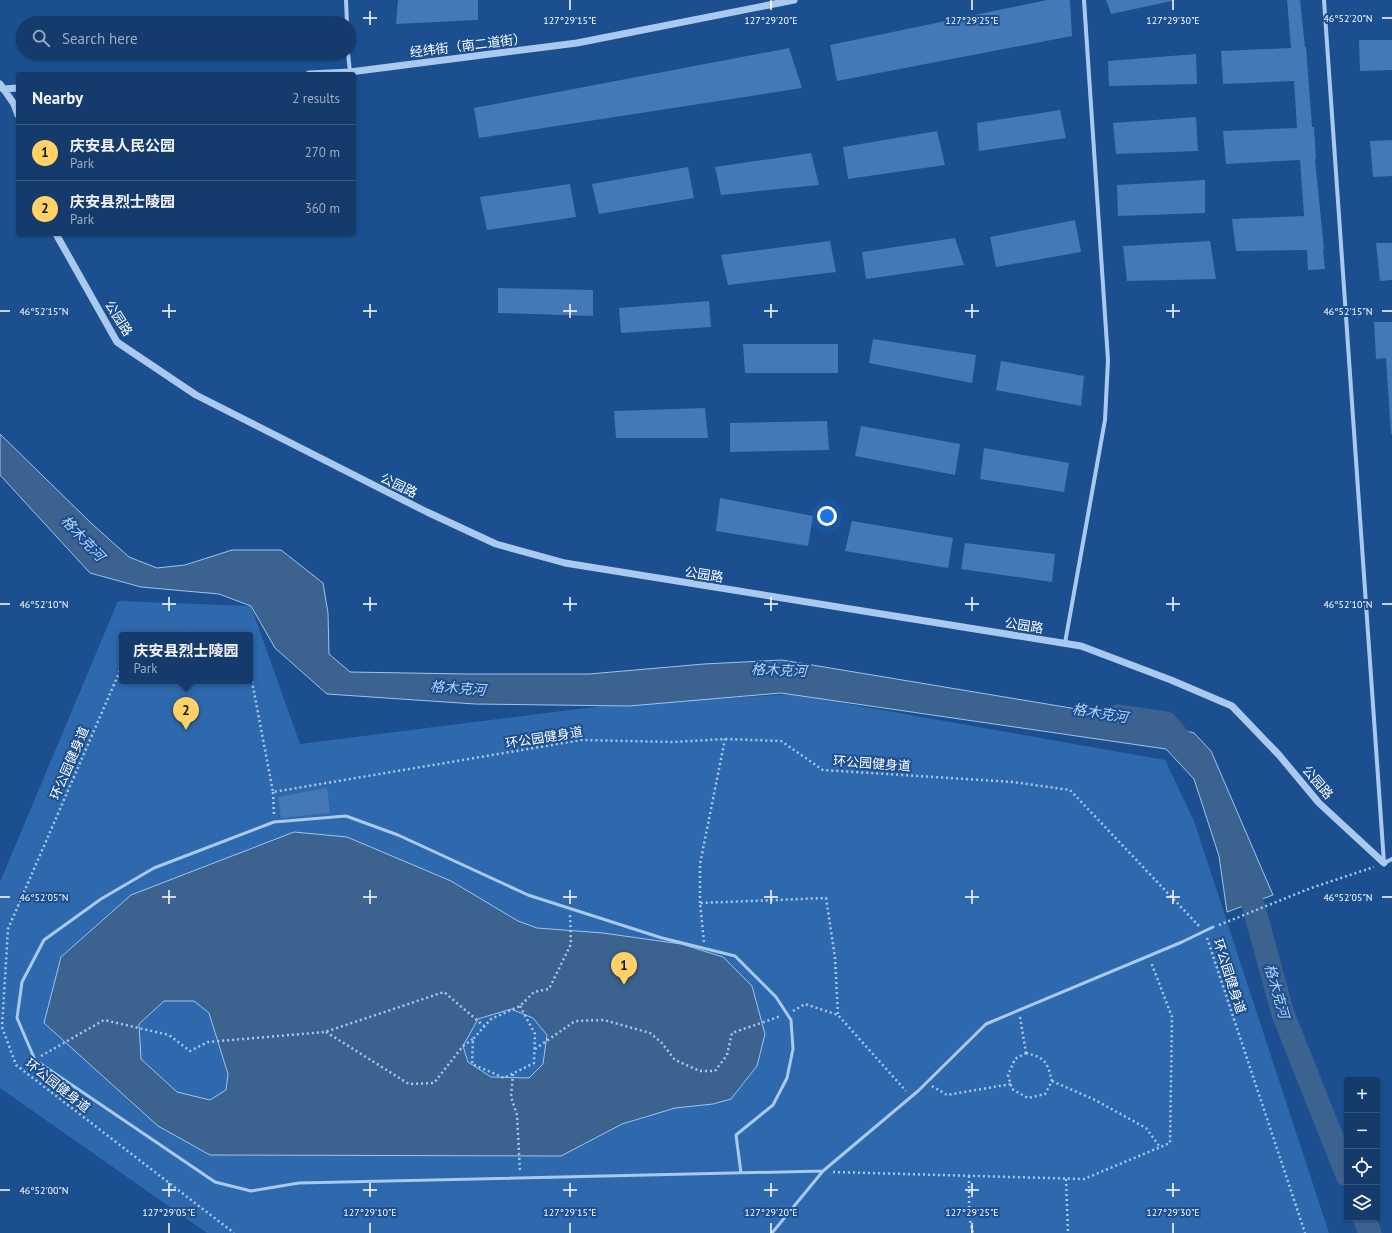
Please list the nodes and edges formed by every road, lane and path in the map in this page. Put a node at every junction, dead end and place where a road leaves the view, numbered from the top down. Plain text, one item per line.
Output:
1 (346, 0) edge
2 (794, 0) edge
3 (1084, 0) edge
4 (1324, 0) edge
5 (347, 16) edge
6 (349, 60) edge
7 (350, 72) joint
8 (2, 87) edge
9 (16, 88) edge
10 (16, 110) edge
11 (57, 236) edge
12 (1065, 643) junction
13 (119, 673) edge
14 (252, 684) edge
15 (724, 738) junction
16 (273, 792) junction
17 (274, 822) junction
18 (1392, 859) edge
19 (1384, 863) junction
20 (700, 903) junction
21 (570, 908) junction
22 (1213, 927) joint
23 (1204, 931) junction
24 (704, 949) junction
25 (1149, 956) junction
26 (520, 1006) junction
27 (1019, 1010) junction
28 (787, 1015) junction
29 (838, 1015) junction
30 (484, 1027) junction
31 (325, 1032) junction
32 (473, 1039) junction
33 (535, 1049) junction
34 (1026, 1054) junction
35 (35, 1060) junction
36 (513, 1074) junction
37 (1052, 1081) junction
38 (926, 1083) junction
39 (1011, 1084) junction
40 (911, 1097) junction
41 (1160, 1147) junction
42 (823, 1171) junction
43 (741, 1173) junction
44 (969, 1176) junction
45 (520, 1178) junction
46 (1066, 1179) junction
47 (234, 1233) edge
48 (772, 1233) edge
49 (973, 1233) edge
50 (1068, 1233) edge
51 (1304, 1233) edge

1 - 5 street
2 - 7 street, 经纬街（南二道街）
3 - 12 street
4 - 19 street
6 - 7 street
8 - 9 street
8 - 10 street
11 - 12 street, 公园路
12 - 19 street, 公园路
13 - 47 path, 环公园健身道
14 - 16 path
15 - 16 path, 环公园健身道
15 - 20 path
15 - 23 path, 环公园健身道
16 - 17 path
17 - 21 lane
17 - 35 lane
18 - 19 street
19 - 22 path
20 - 24 path
20 - 29 path
21 - 24 lane
21 - 26 path
22 - 23 lane
23 - 25 lane
23 - 51 path, 环公园健身道
24 - 28 lane
25 - 27 lane
25 - 41 path
26 - 30 path
26 - 33 path
27 - 34 path
27 - 38 lane
28 - 29 path
28 - 33 path
28 - 43 lane
29 - 40 path
30 - 31 path
30 - 32 path
31 - 32 path
31 - 35 path
32 - 36 path
33 - 36 path
34 - 37 path
34 - 39 path
35 - 45 lane
36 - 45 path
37 - 39 path
37 - 41 path
38 - 39 path
38 - 40 lane
40 - 42 lane
41 - 46 path
42 - 43 lane
42 - 44 path
42 - 48 lane
43 - 45 lane
44 - 46 path
44 - 49 path
46 - 50 path

